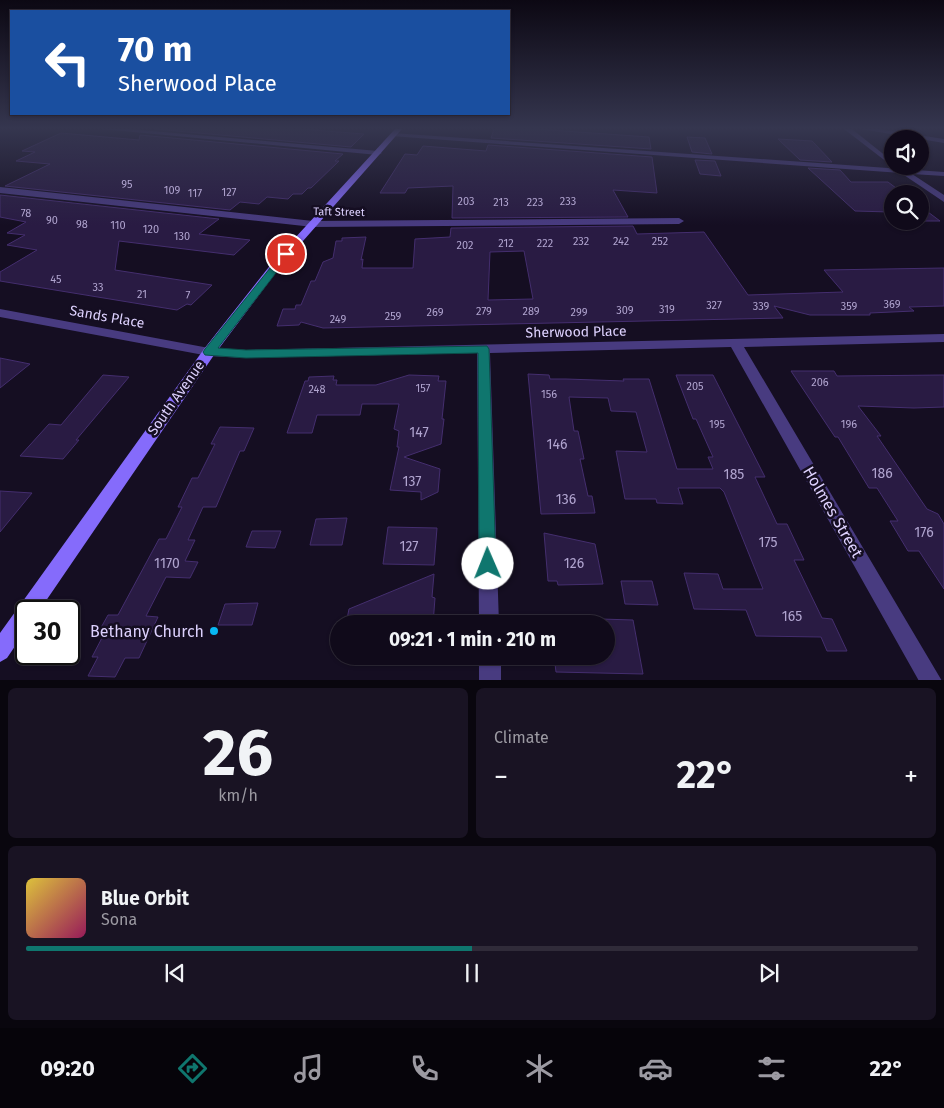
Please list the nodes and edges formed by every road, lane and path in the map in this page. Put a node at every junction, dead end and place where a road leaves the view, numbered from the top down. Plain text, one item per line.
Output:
1 (371, 161) edge
2 (797, 161) edge
3 (884, 167) edge
4 (929, 172) edge
5 (944, 174) edge
6 (909, 175) edge
7 (0, 190) edge
8 (944, 199) edge
9 (680, 221) dead end
10 (313, 224) junction
11 (0, 313) edge
12 (944, 338) edge
13 (735, 343) junction
14 (483, 349) junction
15 (209, 352) junction
16 (35, 600) edge
17 (489, 615) edge
18 (15, 629) edge
19 (0, 651) edge
20 (490, 665) edge
21 (490, 680) edge
22 (931, 680) edge

1 - 10 main road, South Avenue
2 - 3 street
4 - 5 street
6 - 8 street
7 - 10 street, Taft Street
9 - 10 street, Taft Street
10 - 15 main road, South Avenue
11 - 15 street, Sands Place
12 - 13 street, Sherwood Place
13 - 14 street, Sherwood Place
13 - 22 street, Holmes Street
14 - 15 street, Sherwood Place
14 - 17 street
15 - 16 main road, South Avenue
18 - 19 main road, South Avenue
20 - 21 street

